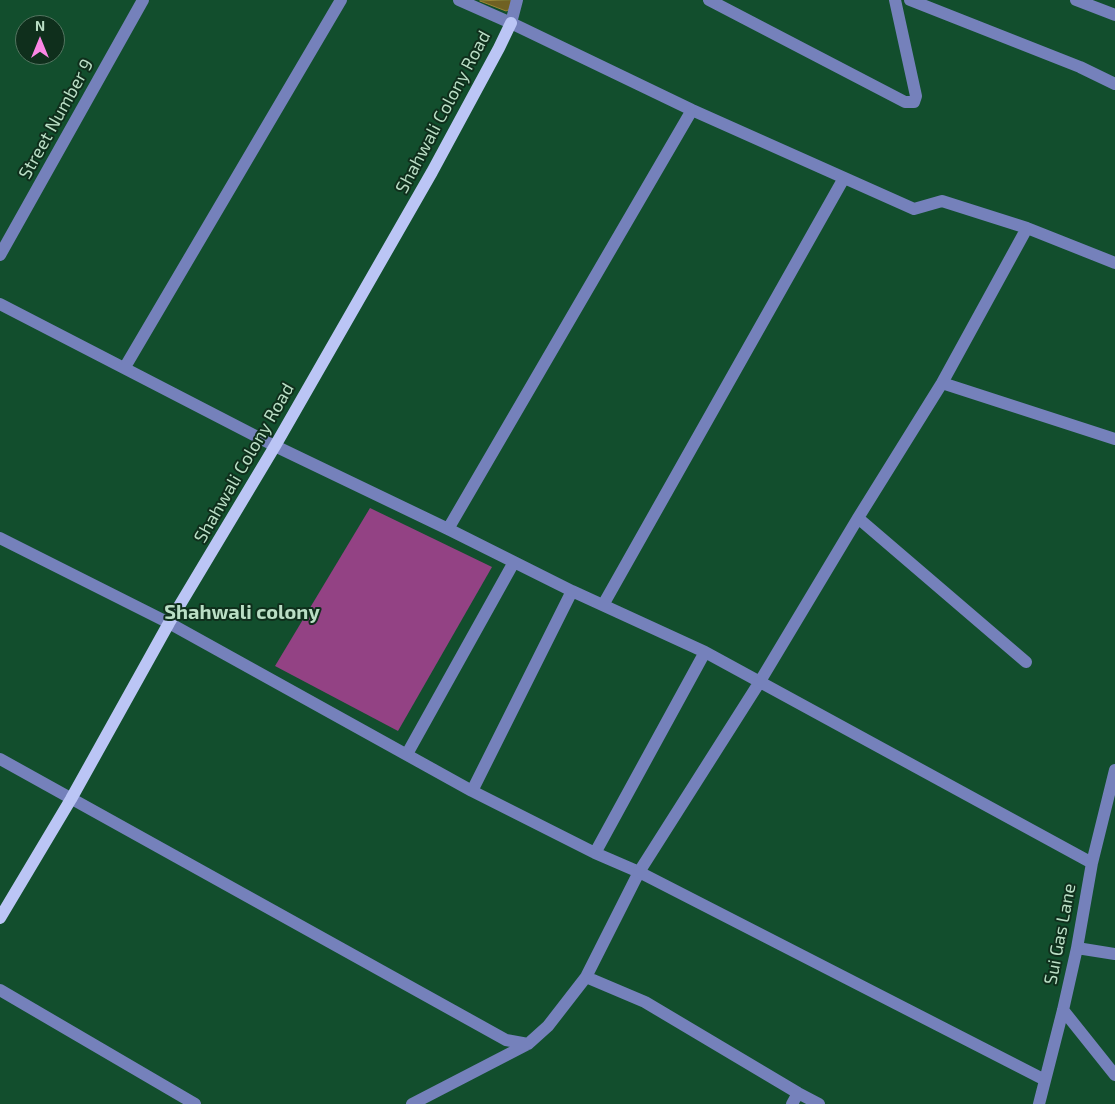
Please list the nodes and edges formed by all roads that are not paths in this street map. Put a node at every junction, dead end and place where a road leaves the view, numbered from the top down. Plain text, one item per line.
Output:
1 (143, 0) edge
2 (341, 0) edge
3 (459, 0) edge
4 (517, 0) edge
5 (709, 0) edge
6 (895, 0) edge
7 (910, 0) edge
8 (1076, 0) edge
9 (1115, 15) edge
10 (511, 23) junction
11 (1115, 84) edge
12 (692, 110) junction
13 (844, 178) junction
14 (1027, 228) junction
15 (0, 255) edge
16 (1115, 263) edge
17 (0, 304) edge
18 (125, 367) junction
19 (942, 383) junction
20 (1115, 438) edge
21 (275, 446) junction
22 (858, 518) junction
23 (448, 530) junction
24 (0, 538) edge
25 (514, 562) junction
26 (572, 591) junction
27 (602, 605) junction
28 (169, 623) junction
29 (705, 652) junction
30 (1026, 662) dead end
31 (758, 683) junction
32 (407, 754) junction
33 (0, 760) edge
34 (1115, 770) edge
35 (1113, 784) edge
36 (472, 790) junction
37 (70, 799) junction
38 (596, 853) junction
39 (1092, 863) junction
40 (639, 872) junction
41 (0, 918) edge
42 (1077, 948) junction
43 (1115, 954) edge
44 (586, 977) junction
45 (0, 990) edge
46 (1063, 1010) junction
47 (528, 1044) junction
48 (1115, 1075) edge
49 (1045, 1080) junction
50 (795, 1098) edge
51 (195, 1104) edge
52 (412, 1104) edge
53 (819, 1104) edge
54 (1039, 1104) edge

1 - 15 street, Street Number 9
2 - 18 street
3 - 10 street
4 - 10 street
5 - 6 street
7 - 11 street
8 - 9 street
10 - 12 street
10 - 21 main road, Shahwali Colony Road
12 - 13 street
12 - 23 street
13 - 14 street
13 - 27 street
14 - 16 street
14 - 19 street
17 - 18 street
18 - 21 street
19 - 20 street
19 - 22 street
21 - 23 street
21 - 28 main road, Shahwali Colony Road
22 - 30 street
22 - 31 street
23 - 25 street
24 - 28 street
25 - 26 street
25 - 32 street
26 - 27 street
26 - 36 street
27 - 29 street
28 - 32 street
28 - 37 main road, Shahwali Colony Road
29 - 31 street
29 - 38 street
31 - 39 street
31 - 40 street
32 - 36 street
33 - 37 street
34 - 35 street, Sui Gas Lane
35 - 39 street, Sui Gas Lane
36 - 38 street
37 - 41 main road, Shahwali Colony Road
37 - 47 street
38 - 40 street
39 - 42 street, Sui Gas Lane
40 - 44 street
40 - 49 street
42 - 43 street
42 - 46 street, Sui Gas Lane
44 - 47 street
44 - 50 street
45 - 51 street
46 - 48 street
46 - 49 street, Sui Gas Lane
47 - 52 street
49 - 54 street, Sui Gas Lane
50 - 53 street

